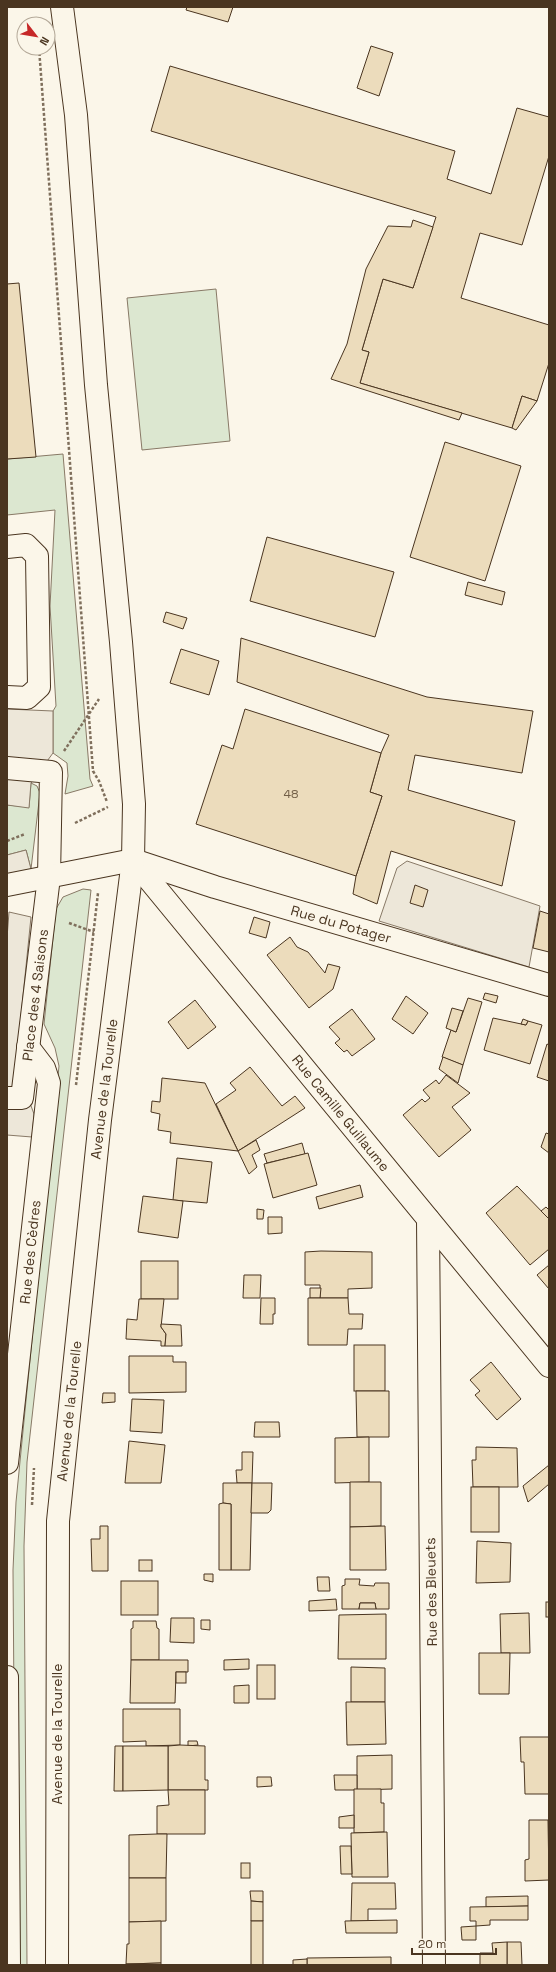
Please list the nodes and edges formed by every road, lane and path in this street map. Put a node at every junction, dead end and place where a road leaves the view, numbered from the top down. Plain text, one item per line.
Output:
1 (62, 7) edge
2 (7, 547) edge
3 (102, 695) dead end
4 (7, 697) edge
5 (7, 768) edge
6 (51, 772) junction
7 (113, 805) dead end
8 (70, 826) dead end
9 (27, 832) dead end
10 (7, 841) edge
11 (133, 860) junction
12 (49, 877) junction
13 (7, 885) edge
14 (44, 915) junction
15 (99, 934) dead end
16 (549, 985) edge
17 (28, 1047) junction
18 (7, 1098) edge
19 (428, 1219) junction
20 (549, 1366) edge
21 (7, 1463) edge
22 (7, 1677) edge
23 (9, 1965) edge
24 (57, 1965) edge
25 (434, 1965) edge

1 - 11 street, Avenue de la Tourelle
2 - 4 street
3 - 6 path
5 - 6 street
6 - 12 street, Place des 4 Saisons
7 - 8 path
9 - 10 path
11 - 12 street
11 - 16 street, Rue du Potager
11 - 19 street, Rue Camille Guillaume
11 - 24 street, Avenue de la Tourelle
12 - 13 street
12 - 14 street, Place des 4 Saisons
14 - 15 path
14 - 17 street, Place des 4 Saisons
17 - 18 street, Place des 4 Saisons
17 - 21 street, Rue des Cèdres
19 - 20 street, Rue Camille Guillaume
19 - 25 street, Rue des Bleuets
22 - 23 street

